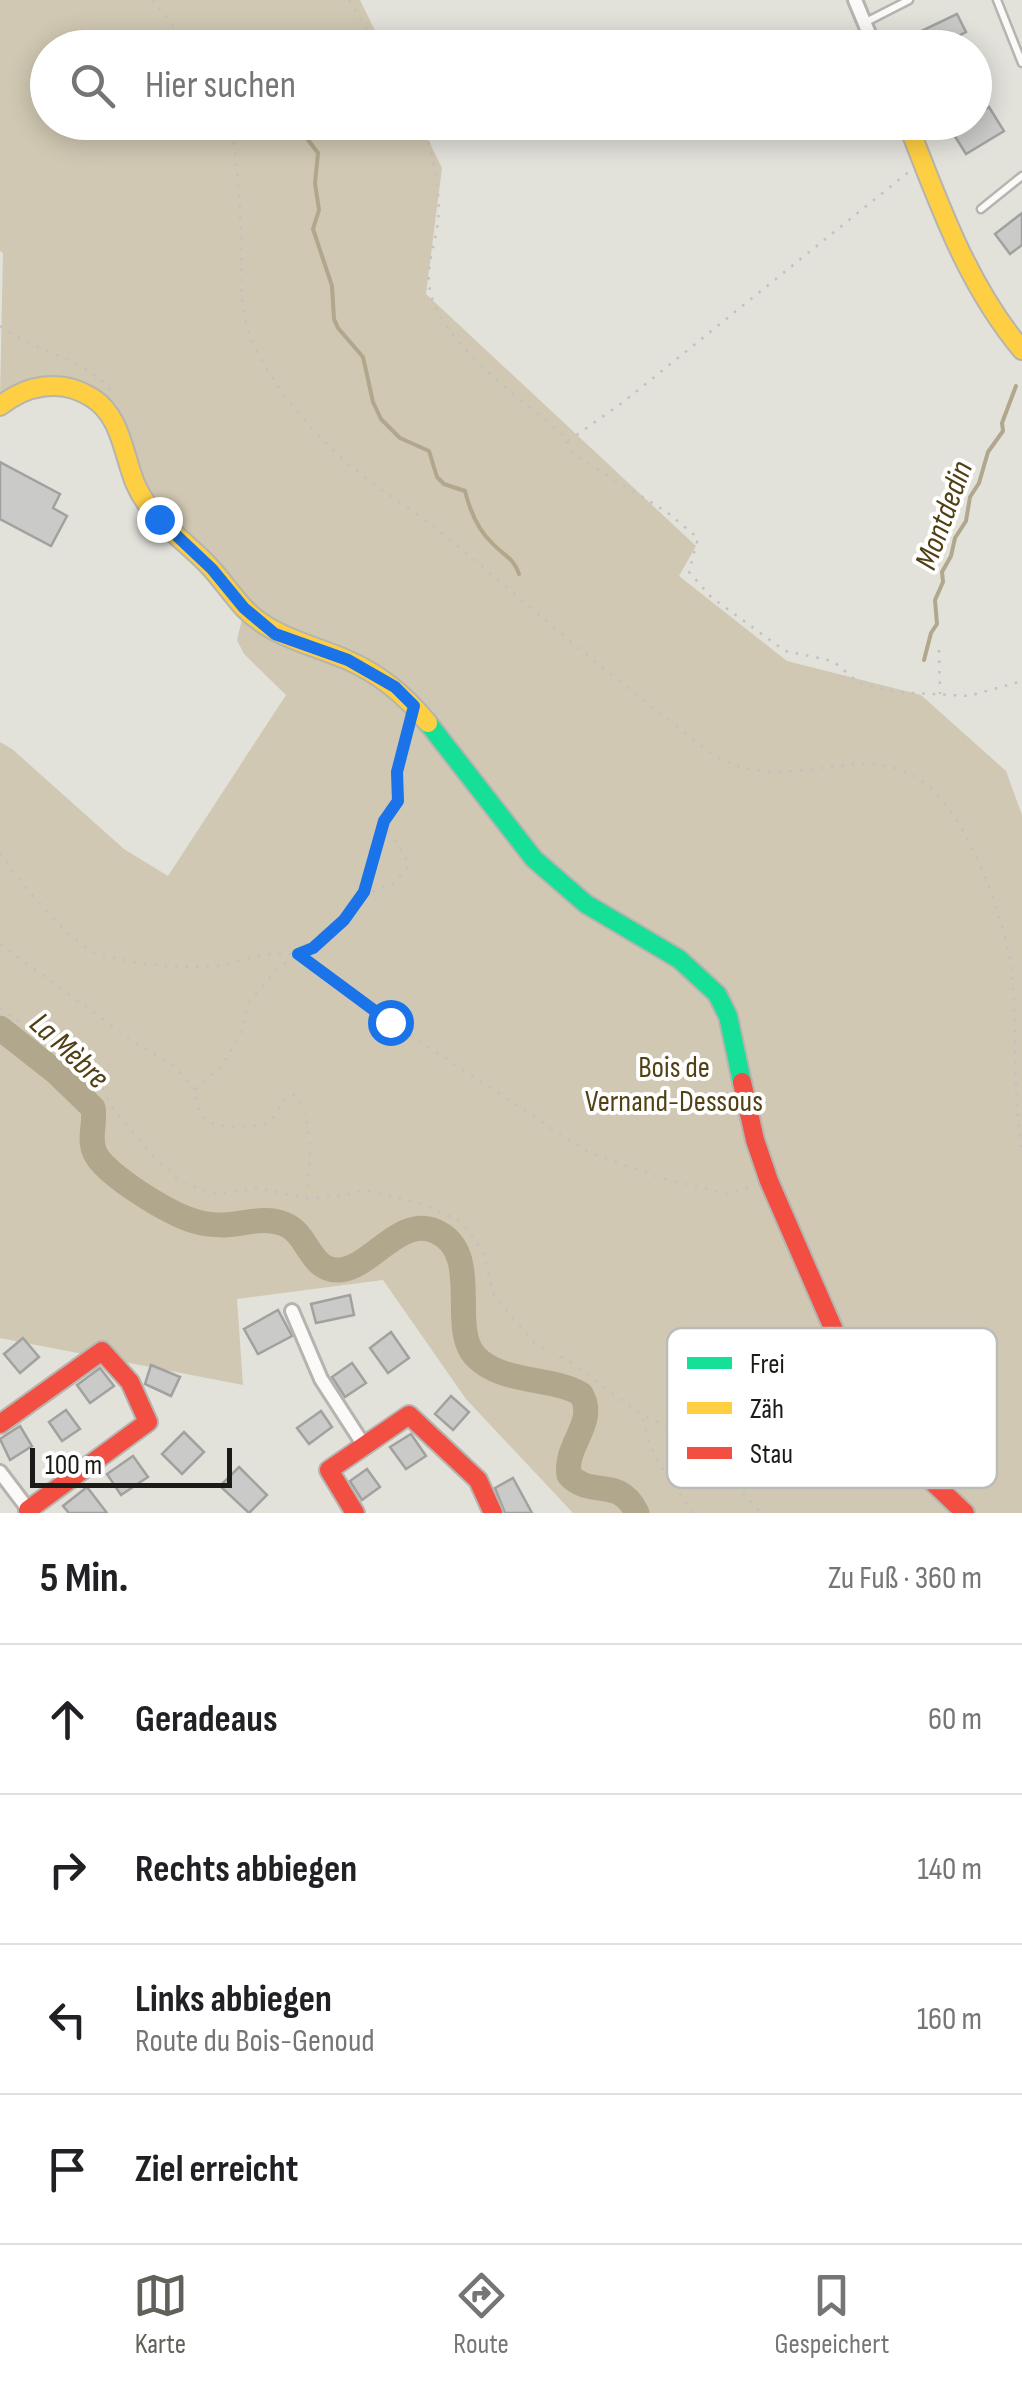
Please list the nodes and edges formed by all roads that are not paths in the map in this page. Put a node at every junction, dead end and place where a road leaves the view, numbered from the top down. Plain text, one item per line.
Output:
1 (855, 0) edge
2 (909, 0) edge
3 (997, 0) edge
4 (864, 22) junction
5 (867, 30) edge
6 (1022, 63) edge
7 (914, 140) edge
8 (1022, 176) edge
9 (981, 208) dead end
10 (1022, 350) edge
11 (0, 406) edge
12 (292, 1310) dead end
13 (833, 1328) edge
14 (0, 1424) edge
15 (364, 1444) junction
16 (0, 1472) edge
17 (939, 1488) edge
18 (29, 1511) edge
19 (355, 1513) edge
20 (493, 1513) edge
21 (965, 1513) edge

1 - 4 street
2 - 4 lane
3 - 6 lane
4 - 5 street
7 - 10 street
8 - 9 lane
11 - 13 street
12 - 15 street
14 - 18 street
15 - 19 street
15 - 20 street
16 - 18 street
17 - 21 street

